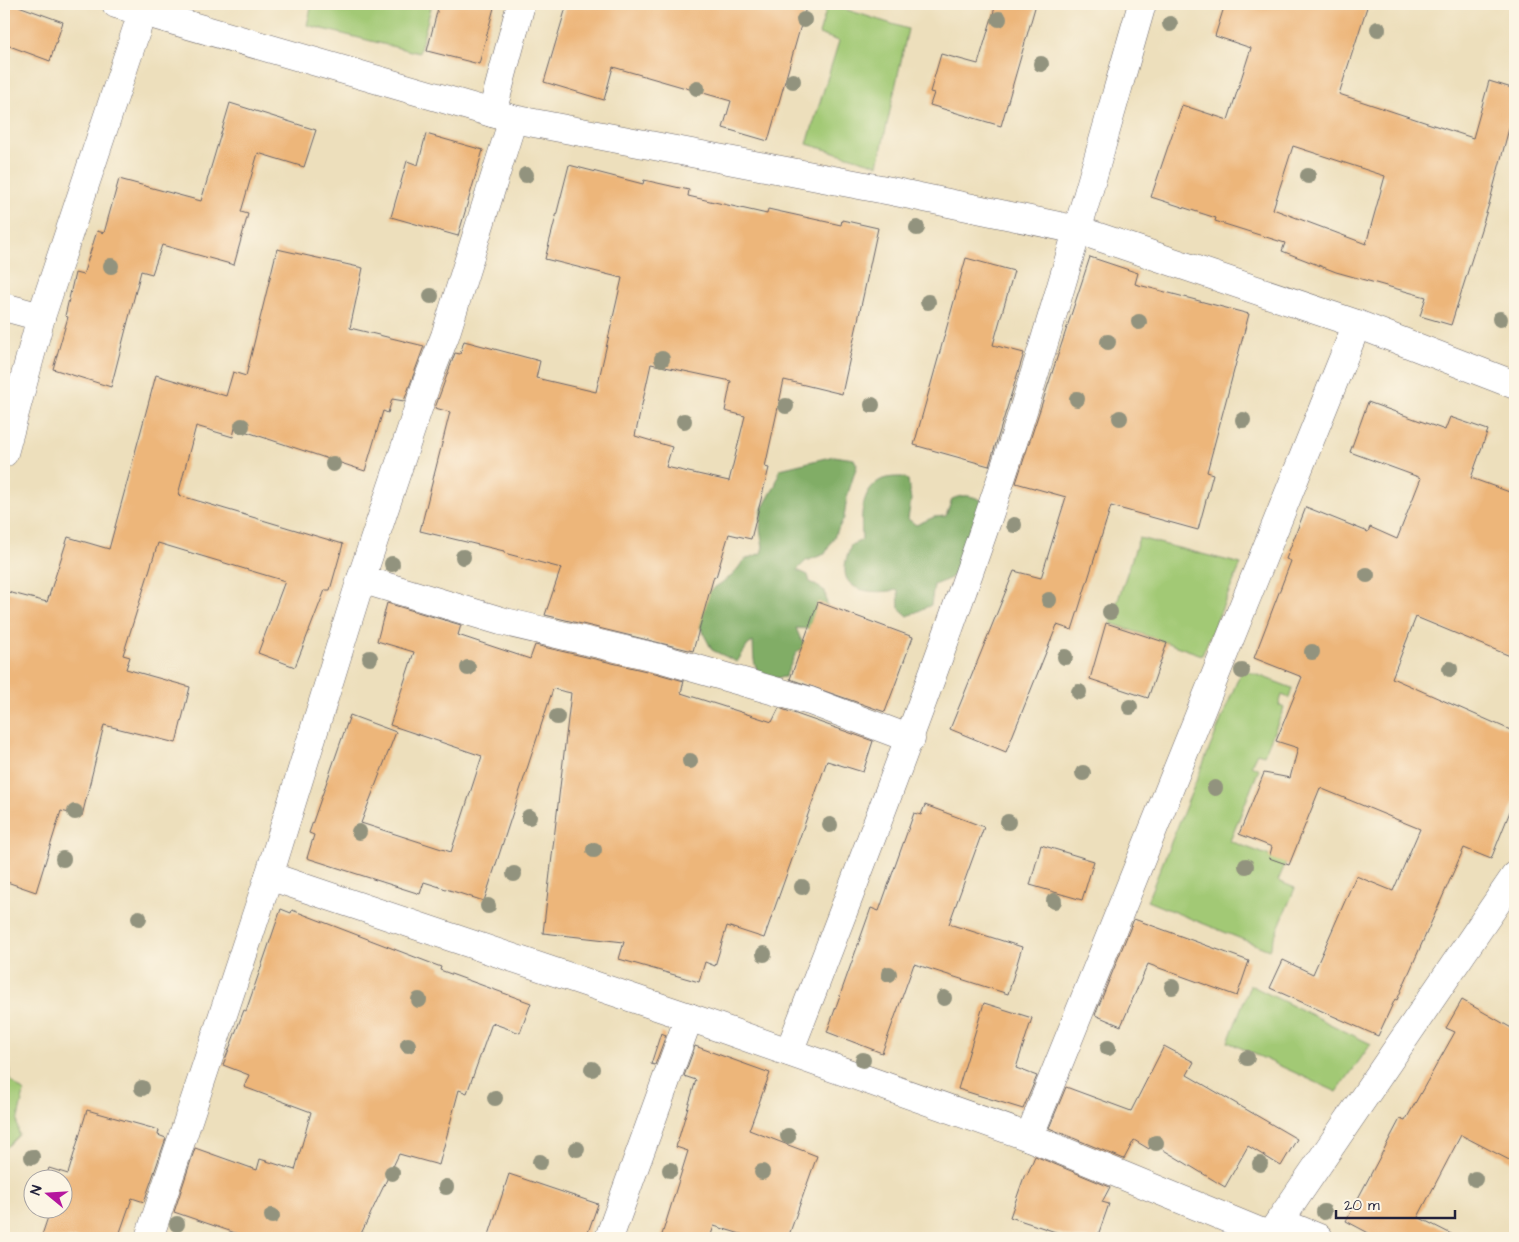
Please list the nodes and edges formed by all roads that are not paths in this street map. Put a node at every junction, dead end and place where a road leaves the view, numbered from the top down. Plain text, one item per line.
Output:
1 (116, 4) edge
2 (521, 4) edge
3 (1142, 4) edge
4 (144, 8) edge
5 (502, 116) junction
6 (1078, 230) junction
7 (4, 307) edge
8 (41, 318) junction
9 (1357, 324) junction
10 (1515, 385) edge
11 (4, 453) edge
12 (361, 580) junction
13 (911, 739) junction
14 (269, 876) junction
15 (1515, 876) edge
16 (689, 1017) junction
17 (789, 1052) junction
18 (1029, 1137) junction
19 (1273, 1232) edge
20 (149, 1238) edge
21 (609, 1238) edge
22 (1320, 1238) edge

1 - 4 street
2 - 5 street
3 - 6 street
4 - 5 street
4 - 8 street
5 - 6 street
5 - 12 street
6 - 9 street
6 - 13 street
7 - 8 street
8 - 11 street
9 - 10 street
9 - 18 street
12 - 13 street
12 - 14 street
13 - 17 street
14 - 16 street
14 - 20 street
15 - 19 street
16 - 17 street
16 - 21 street
17 - 18 street
18 - 19 street
19 - 22 street

